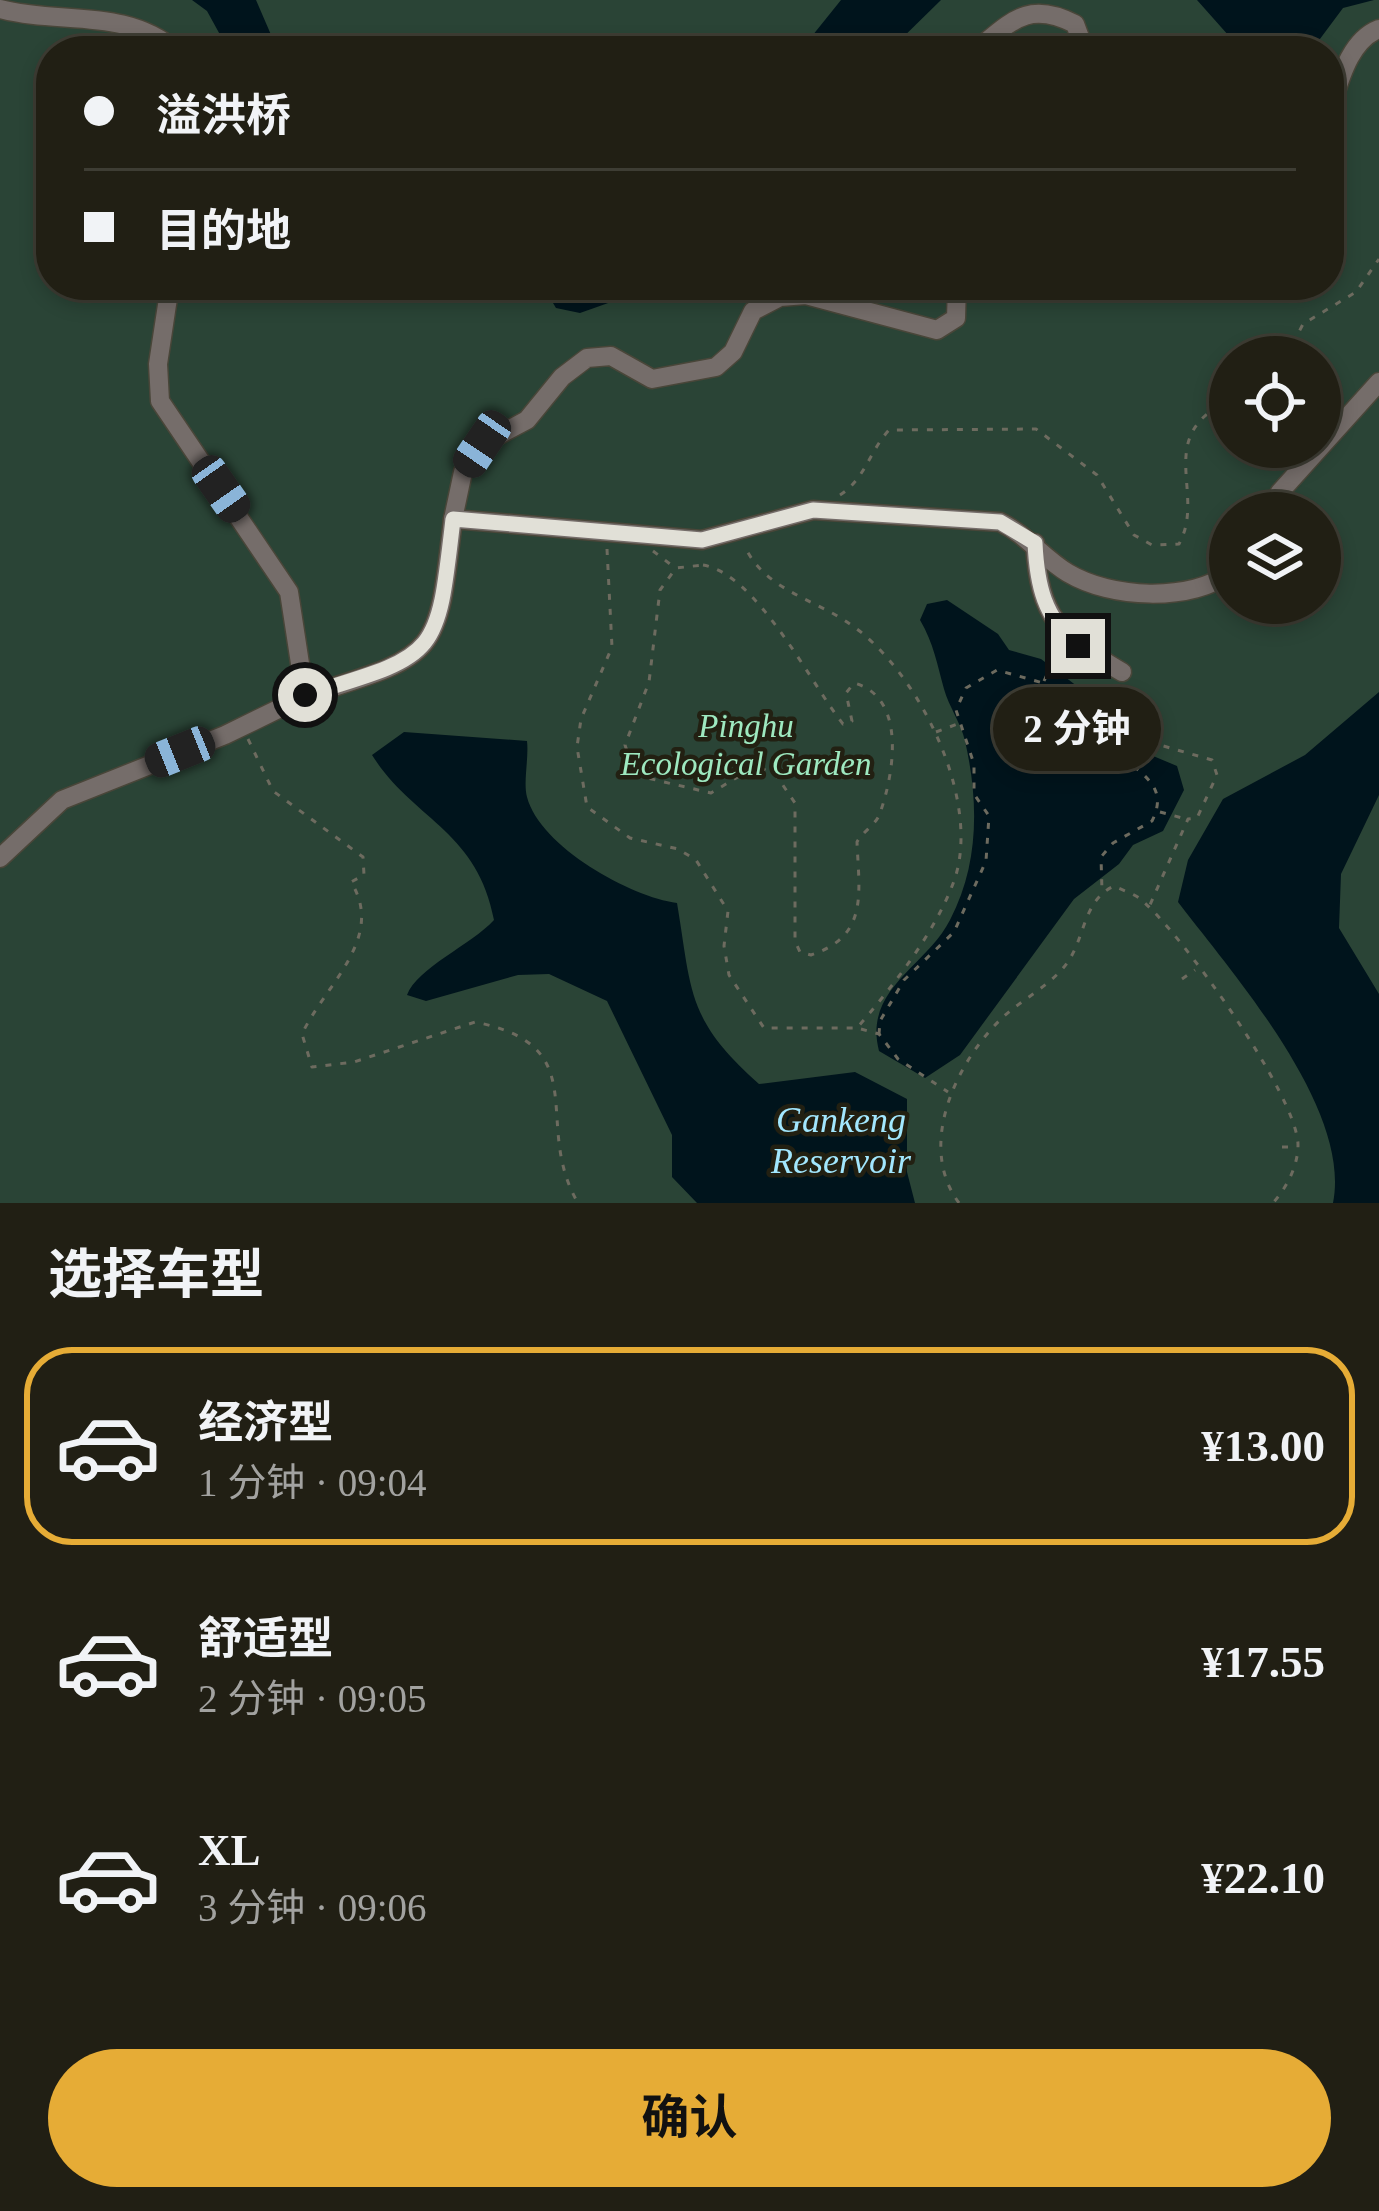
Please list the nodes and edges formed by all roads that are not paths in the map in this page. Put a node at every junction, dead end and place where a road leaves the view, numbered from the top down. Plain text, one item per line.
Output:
1 (0, 9) edge
2 (1379, 28) edge
3 (153, 36) edge
4 (994, 36) edge
5 (1079, 36) edge
6 (1344, 68) edge
7 (168, 300) edge
8 (774, 300) edge
9 (825, 300) edge
10 (957, 300) edge
11 (1379, 382) edge
12 (1280, 492) edge
13 (453, 519) junction
14 (1035, 543) junction
15 (1209, 585) edge
16 (1122, 672) road end
17 (305, 695) junction
18 (0, 858) edge

1 - 3 street
2 - 6 street
4 - 5 street
7 - 17 street
8 - 13 street
9 - 10 street
11 - 12 street
13 - 14 street
13 - 17 street
14 - 15 street
14 - 16 street
17 - 18 street

